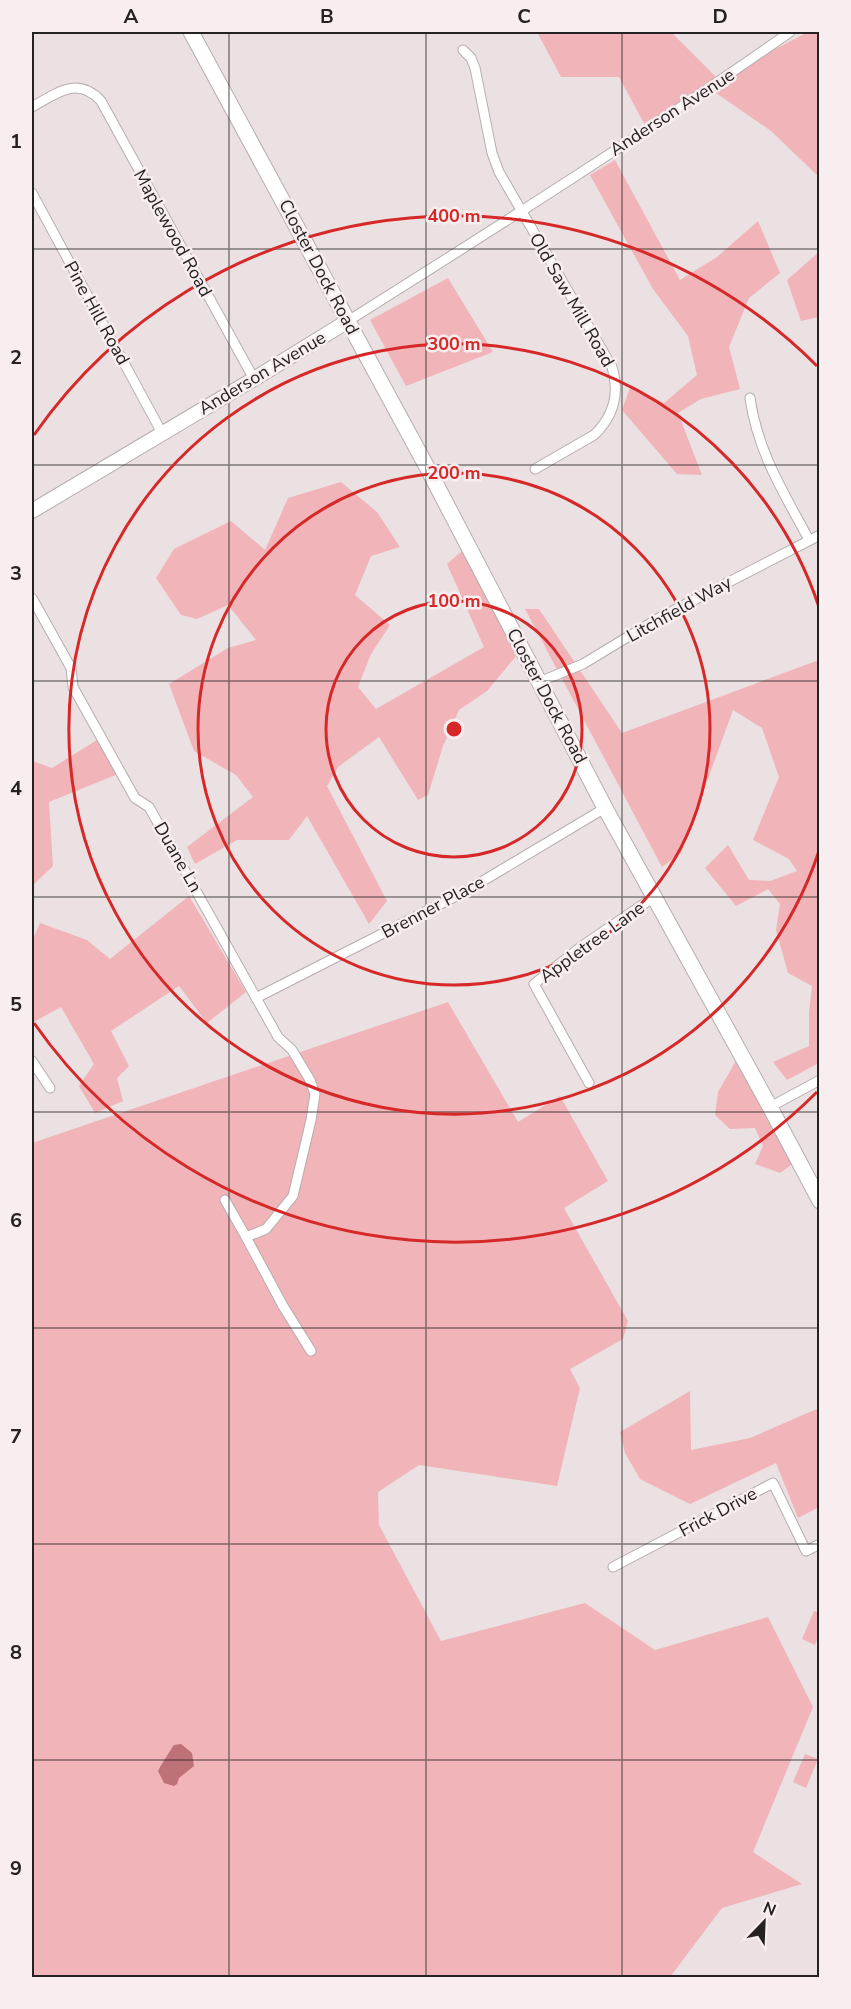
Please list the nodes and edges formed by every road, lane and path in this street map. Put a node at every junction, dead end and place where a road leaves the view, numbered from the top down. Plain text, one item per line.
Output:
1 (191, 32) edge
2 (789, 32) edge
3 (463, 50) dead end
4 (32, 107) edge
5 (32, 193) edge
6 (519, 207) junction
7 (348, 321) junction
8 (254, 379) junction
9 (750, 398) dead end
10 (162, 433) junction
11 (536, 469) dead end
12 (32, 511) edge
13 (819, 535) edge
14 (809, 540) junction
15 (32, 598) edge
16 (539, 682) junction
17 (605, 808) junction
18 (654, 897) junction
19 (256, 998) junction
20 (32, 1061) edge
21 (819, 1080) edge
22 (589, 1083) dead end
23 (50, 1088) dead end
24 (770, 1107) junction
25 (225, 1200) dead end
26 (819, 1201) edge
27 (246, 1236) junction
28 (311, 1351) dead end
29 (819, 1544) edge
30 (613, 1567) dead end

1 - 7 main road, Closter Dock Road
2 - 6 street, Anderson Avenue
3 - 6 street, Old Saw Mill Road
4 - 8 street, Maplewood Road
5 - 10 street, Pine Hill Road
6 - 7 street, Anderson Avenue
6 - 11 street, Old Saw Mill Road
7 - 8 main road, Anderson Avenue
7 - 16 main road, Closter Dock Road
8 - 10 main road, Anderson Avenue
9 - 14 street
10 - 12 main road, Anderson Avenue
13 - 14 street, Litchfield Way
14 - 16 street, Litchfield Way
15 - 19 street, Duane Ln
16 - 17 main road, Closter Dock Road
17 - 18 main road, Closter Dock Road
17 - 19 street, Brenner Place
18 - 22 street, Appletree Lane
18 - 24 main road, Closter Dock Road
19 - 27 street, Duane Ln
20 - 23 street
21 - 24 street
24 - 26 main road, Closter Dock Road
25 - 27 street
27 - 28 street
29 - 30 street, Frick Drive

